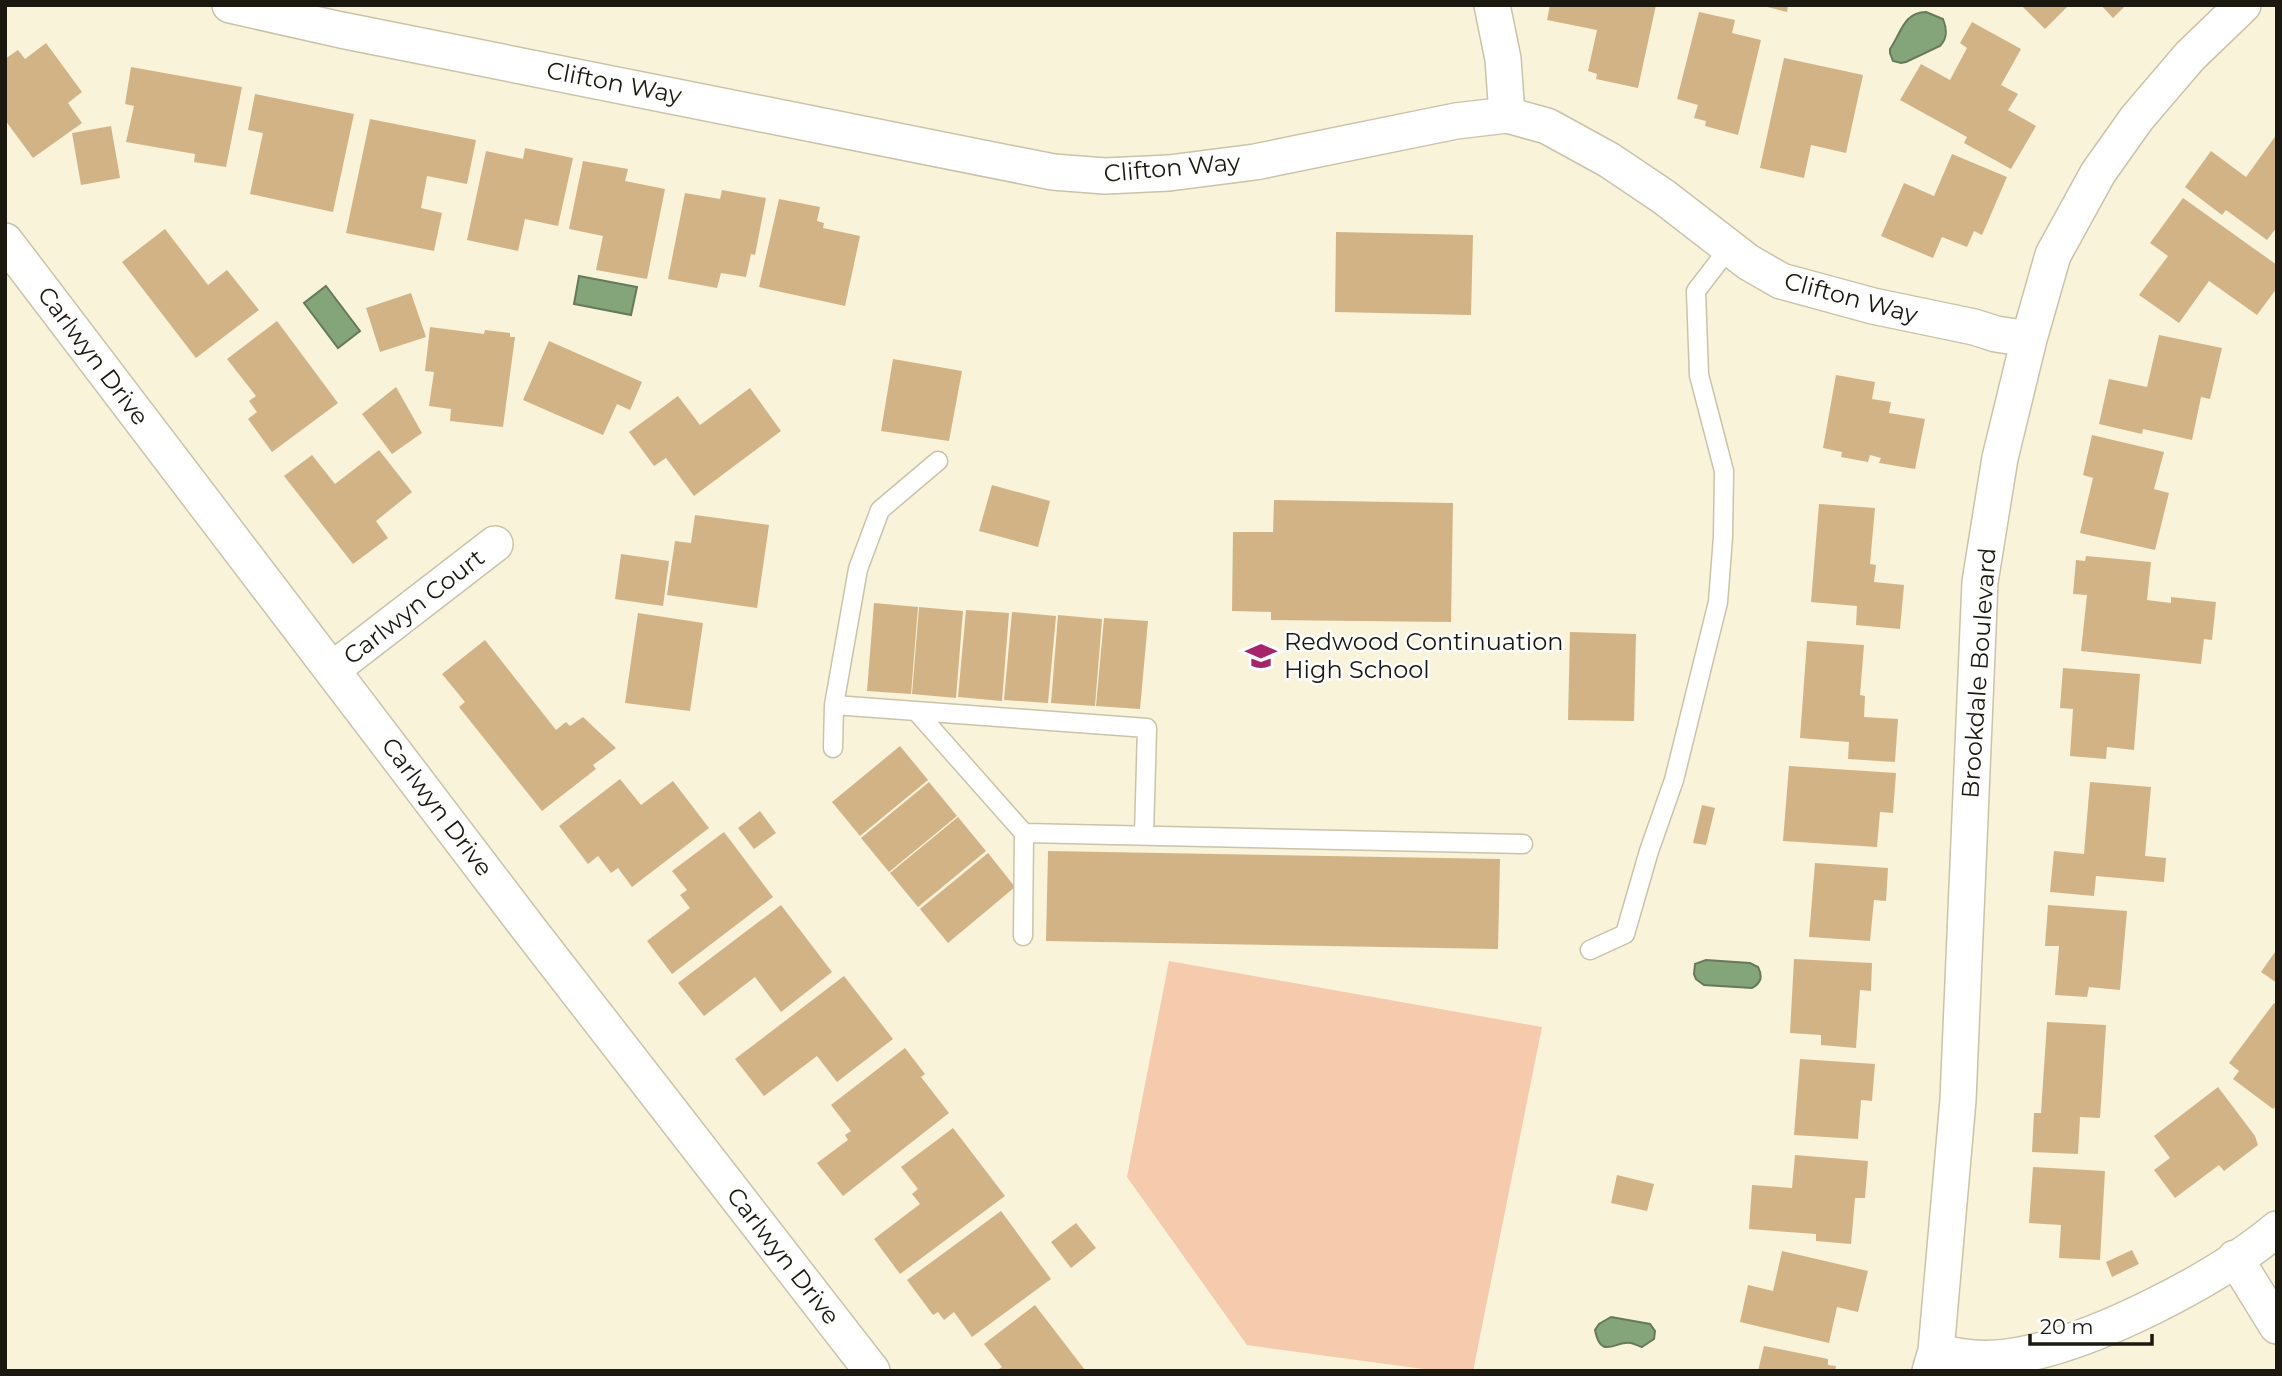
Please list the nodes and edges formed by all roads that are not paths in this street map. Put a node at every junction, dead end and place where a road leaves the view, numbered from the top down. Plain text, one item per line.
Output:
1 (230, 5) edge
2 (1492, 5) edge
3 (2243, 5) edge
4 (1507, 115) junction
5 (5, 241) edge
6 (1729, 248) junction
7 (2029, 338) junction
8 (938, 461) dead end
9 (495, 544) dead end
10 (333, 670) junction
11 (834, 705) junction
12 (916, 711) junction
13 (832, 748) dead end
14 (1024, 832) junction
15 (1144, 835) junction
16 (1523, 844) dead end
17 (1023, 936) dead end
18 (1590, 950) dead end
19 (2277, 1229) edge
20 (2235, 1258) junction
21 (2277, 1326) edge
22 (1933, 1361) edge
23 (872, 1371) edge

1 - 4 street, Clifton Way
2 - 4 street
3 - 7 street, Brookdale Boulevard
4 - 6 street, Clifton Way
5 - 10 street, Carlwyn Drive
6 - 7 street, Clifton Way
6 - 18 lane
7 - 22 street, Brookdale Boulevard
8 - 11 lane
9 - 10 street, Carlwyn Court
10 - 23 street, Carlwyn Drive
11 - 12 lane
11 - 13 lane
12 - 14 lane
12 - 15 lane
14 - 15 lane
14 - 17 lane
15 - 16 lane
19 - 20 street
20 - 21 street
20 - 22 street

